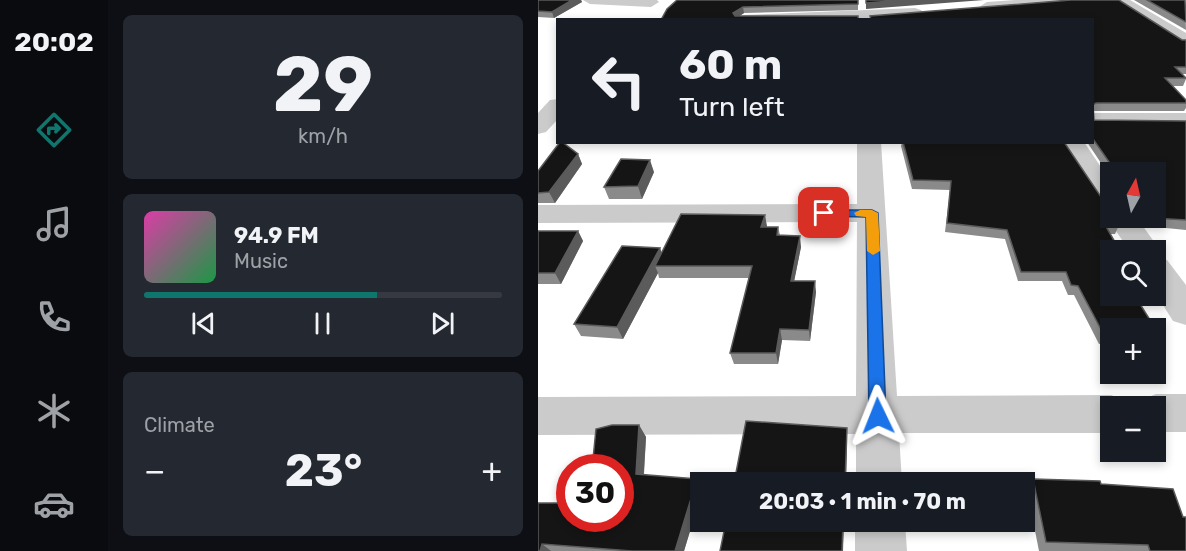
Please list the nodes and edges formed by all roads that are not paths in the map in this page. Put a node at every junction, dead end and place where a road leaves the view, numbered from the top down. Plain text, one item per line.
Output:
1 (590, 0) edge
2 (1069, 0) edge
3 (1119, 0) edge
4 (652, 1) edge
5 (976, 8) edge
6 (930, 11) edge
7 (637, 18) edge
8 (860, 18) edge
9 (1186, 41) edge
10 (556, 107) edge
11 (1094, 120) edge
12 (1186, 120) edge
13 (538, 127) edge
14 (556, 127) edge
15 (869, 144) edge
16 (1072, 144) edge
17 (1100, 186) edge
18 (872, 213) junction
19 (538, 214) edge
20 (1166, 283) edge
21 (1186, 312) edge
22 (1166, 413) edge
23 (1186, 413) edge
24 (1100, 414) edge
25 (538, 416) edge
26 (878, 416) junction
27 (879, 472) edge
28 (880, 532) edge
29 (881, 551) edge

1 - 4 street
2 - 5 street
3 - 9 street
4 - 7 street
6 - 8 street
10 - 13 street
11 - 12 street
13 - 14 street
15 - 18 street
16 - 17 street
18 - 19 street
18 - 26 street
20 - 21 street
22 - 23 street
24 - 26 street
25 - 26 street
26 - 27 street
28 - 29 street

